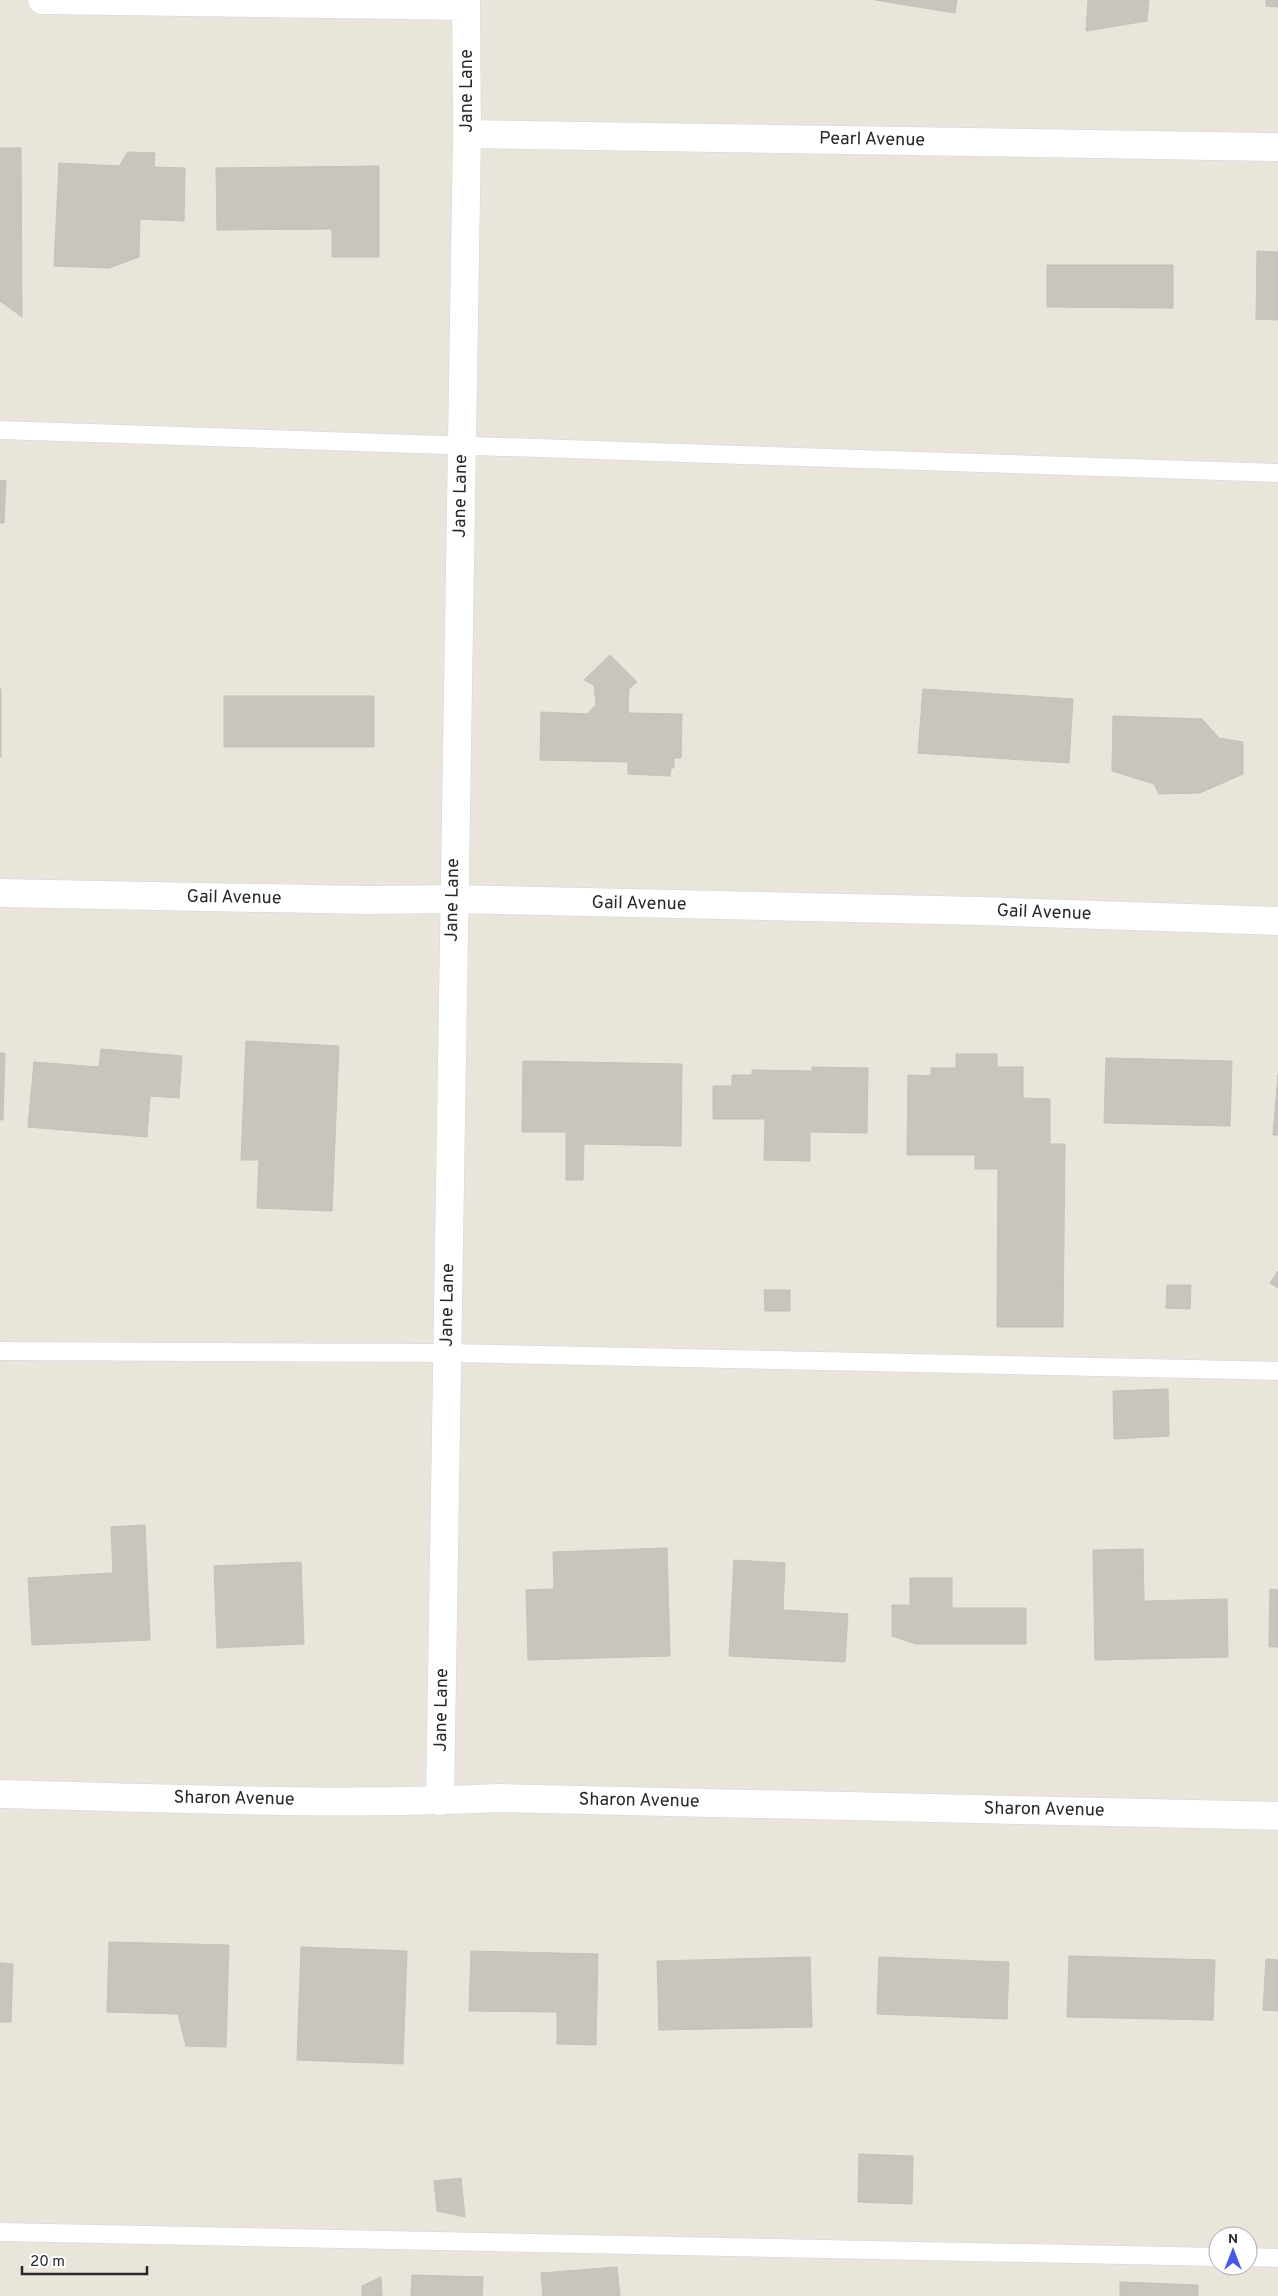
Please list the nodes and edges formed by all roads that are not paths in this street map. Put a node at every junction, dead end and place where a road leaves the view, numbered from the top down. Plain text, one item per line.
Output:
1 (42, 0) edge
2 (466, 3) edge
3 (467, 134) junction
4 (1278, 147) edge
5 (0, 430) edge
6 (462, 447) junction
7 (1278, 473) edge
8 (0, 893) edge
9 (453, 900) junction
10 (1278, 921) edge
11 (0, 1351) edge
12 (447, 1353) junction
13 (1278, 1371) edge
14 (0, 1794) edge
15 (440, 1801) junction
16 (1278, 1816) edge
17 (0, 2232) edge
18 (1208, 2257) edge
19 (1258, 2257) edge
20 (1278, 2258) edge

1 - 2 street
2 - 3 street, Jane Lane
3 - 4 street, Pearl Avenue
3 - 6 street, Jane Lane
5 - 6 lane
6 - 7 lane
6 - 9 street, Jane Lane
8 - 9 street, Gail Avenue
9 - 10 street, Gail Avenue
9 - 12 street, Jane Lane
11 - 12 lane
12 - 13 lane
12 - 15 street, Jane Lane
14 - 15 street, Sharon Avenue
15 - 16 street, Sharon Avenue
17 - 18 lane
19 - 20 lane

